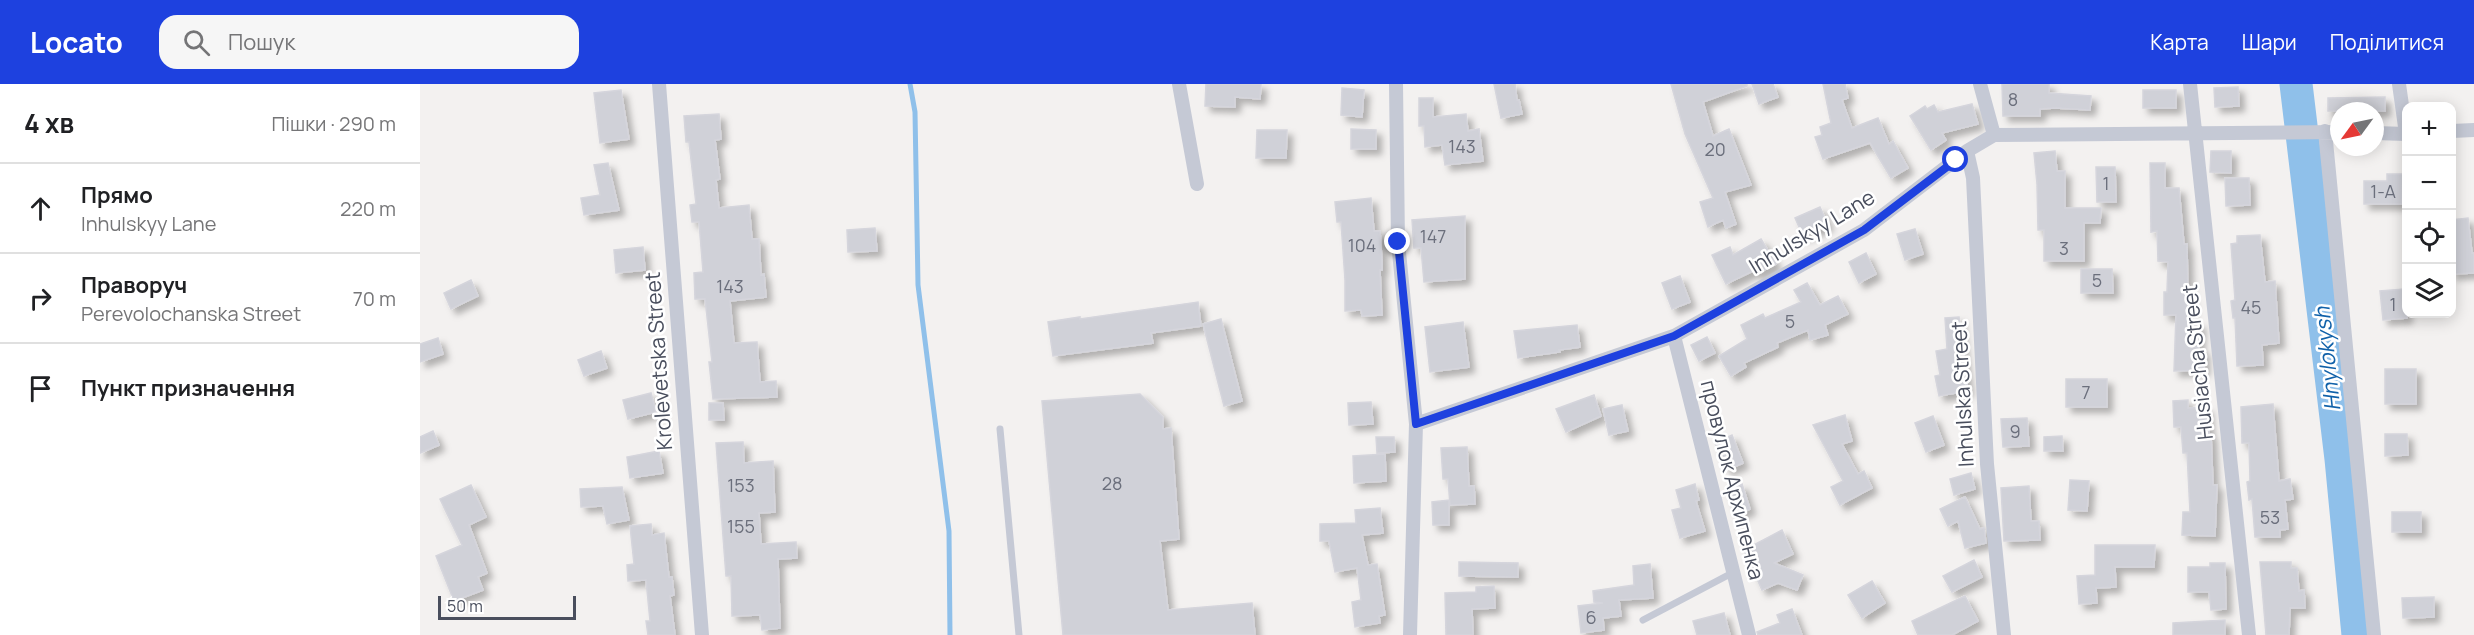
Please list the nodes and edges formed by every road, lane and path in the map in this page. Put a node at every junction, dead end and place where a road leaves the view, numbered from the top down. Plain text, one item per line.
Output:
1 (659, 84) edge
2 (1179, 84) edge
3 (1396, 84) edge
4 (1980, 84) edge
5 (2190, 84) edge
6 (2399, 84) edge
7 (2402, 105) edge
8 (2474, 130) edge
9 (2194, 131) junction
10 (2327, 131) edge
11 (2456, 131) edge
12 (2384, 133) edge
13 (2402, 134) edge
14 (1994, 135) junction
15 (1967, 151) junction
16 (1197, 184) dead end
17 (1674, 336) junction
18 (1416, 424) junction
19 (1000, 429) dead end
20 (1734, 572) junction
21 (1642, 620) dead end
22 (702, 635) edge
23 (1019, 635) edge
24 (1410, 635) edge
25 (1749, 635) edge
26 (2004, 635) edge
27 (2249, 635) edge
28 (2374, 635) edge

1 - 22 street, Krolevetska Street
2 - 16 street
3 - 18 street
4 - 14 street
5 - 9 street, Husiacha Street
6 - 7 street
8 - 11 street
9 - 10 street, Inhulskyy Lane
9 - 14 street, Inhulskyy Lane
9 - 27 street, Husiacha Street
10 - 28 street
12 - 13 street
14 - 15 street, Inhulskyy Lane
15 - 17 street, Inhulskyy Lane
15 - 26 street, Inhulska Street
17 - 18 street, Inhulskyy Lane
17 - 20 street, провулок Архипенка
18 - 24 street
19 - 23 lane
20 - 21 lane
20 - 25 street, провулок Архипенка

